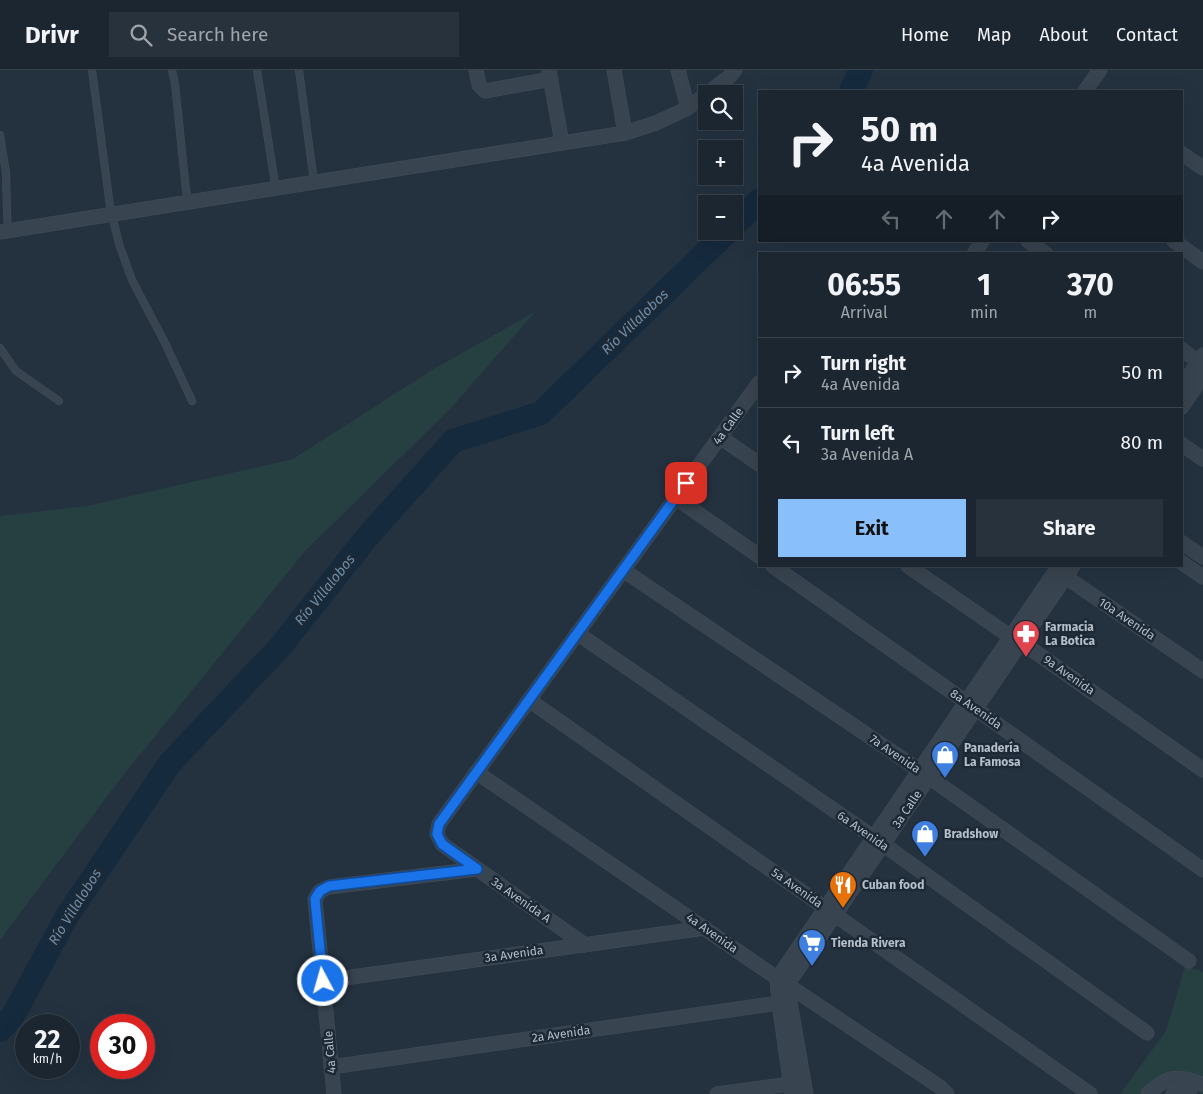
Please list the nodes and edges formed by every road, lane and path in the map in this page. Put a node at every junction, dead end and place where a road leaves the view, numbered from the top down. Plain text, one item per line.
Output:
1 (92, 70) edge
2 (172, 70) edge
3 (257, 70) edge
4 (299, 70) edge
5 (476, 70) edge
6 (614, 70) edge
7 (678, 70) edge
8 (735, 70) edge
9 (1100, 70) edge
10 (550, 75) edge
11 (718, 85) edge
12 (1088, 90) edge
13 (698, 100) edge
14 (688, 108) junction
15 (625, 133) junction
16 (0, 134) edge
17 (562, 143) junction
18 (1183, 154) edge
19 (1203, 168) edge
20 (314, 182) junction
21 (274, 188) junction
22 (189, 202) junction
23 (112, 214) junction
24 (4, 231) edge
25 (1029, 242) edge
26 (1175, 242) edge
27 (1043, 252) edge
28 (1203, 262) edge
29 (0, 348) edge
30 (1183, 350) edge
31 (1202, 360) edge
32 (1203, 376) edge
33 (758, 384) edge
34 (1183, 384) edge
35 (59, 400) dead end
36 (192, 401) dead end
37 (1183, 405) edge
38 (720, 437) junction
39 (1183, 445) edge
40 (1203, 459) edge
41 (758, 463) edge
42 (676, 498) junction
43 (1183, 543) edge
44 (758, 555) edge
45 (1203, 557) edge
46 (1183, 563) edge
47 (774, 567) edge
48 (909, 567) edge
49 (1061, 569) edge
50 (623, 570) junction
51 (1203, 577) edge
52 (577, 633) junction
53 (1016, 639) junction
54 (1203, 671) edge
55 (529, 700) junction
56 (971, 705) junction
57 (1203, 770) edge
58 (476, 772) junction
59 (924, 774) junction
60 (437, 834) joint
61 (878, 841) junction
62 (477, 869) junction
63 (1203, 870) edge
64 (830, 912) junction
65 (705, 928) junction
66 (585, 945) junction
67 (1189, 961) dead end
68 (323, 981) junction
69 (782, 982) junction
70 (784, 1003) junction
71 (1147, 1033) dead end
72 (332, 1067) junction
73 (1203, 1084) edge
74 (791, 1089) edge
75 (809, 1092) edge
76 (334, 1094) edge
77 (717, 1094) edge
78 (946, 1094) edge
79 (1090, 1094) edge
80 (1148, 1094) edge
81 (1173, 1094) edge
82 (1190, 1094) edge

1 - 23 lane
2 - 22 lane
3 - 21 lane
4 - 20 lane
5 - 10 street
6 - 15 street
7 - 14 street
8 - 11 street
9 - 12 street
10 - 17 street
13 - 14 street
14 - 15 street
15 - 17 street
16 - 24 lane
17 - 20 street
18 - 19 street
20 - 21 street
21 - 22 street
22 - 23 street
23 - 24 street
23 - 36 lane
25 - 27 street
26 - 28 street
29 - 35 lane
30 - 31 street
31 - 34 street
32 - 37 street
33 - 38 street, 4a Calle
38 - 41 street
38 - 42 street, 4a Calle
39 - 40 street
42 - 44 street
42 - 50 street, 4a Calle
43 - 45 street
46 - 51 street
47 - 56 street, 8a Avenida
48 - 53 street, 9a Avenida
49 - 53 street, 3a Calle
49 - 54 street, 10a Avenida
50 - 52 street, 4a Calle
50 - 59 street, 7a Avenida
52 - 55 street, 4a Calle
52 - 61 street, 6a Avenida
53 - 56 street, 3a Calle
53 - 57 street, 9a Avenida
55 - 58 street, 4a Calle
55 - 64 street, 5a Avenida
56 - 59 street, 3a Calle
56 - 63 street, 8a Avenida
58 - 60 street, 4a Calle
58 - 65 street, 4a Avenida
59 - 61 street, 3a Calle
59 - 67 street, 7a Avenida
60 - 62 street, 3a Avenida A
61 - 64 street, 3a Calle
61 - 71 street, 6a Avenida
62 - 66 street, 3a Avenida A
62 - 68 street, 4a Calle
64 - 69 street, 3a Calle
64 - 79 street, 5a Avenida
65 - 66 street, 3a Avenida
65 - 69 street, 4a Avenida
66 - 68 street, 3a Avenida
68 - 72 street, 4a Calle
69 - 70 street
69 - 78 street, 4a Avenida
70 - 72 street, 2a Avenida
70 - 74 street
70 - 75 street
72 - 76 street, 4a Calle
73 - 80 street
74 - 75 street
74 - 77 street
81 - 82 street

